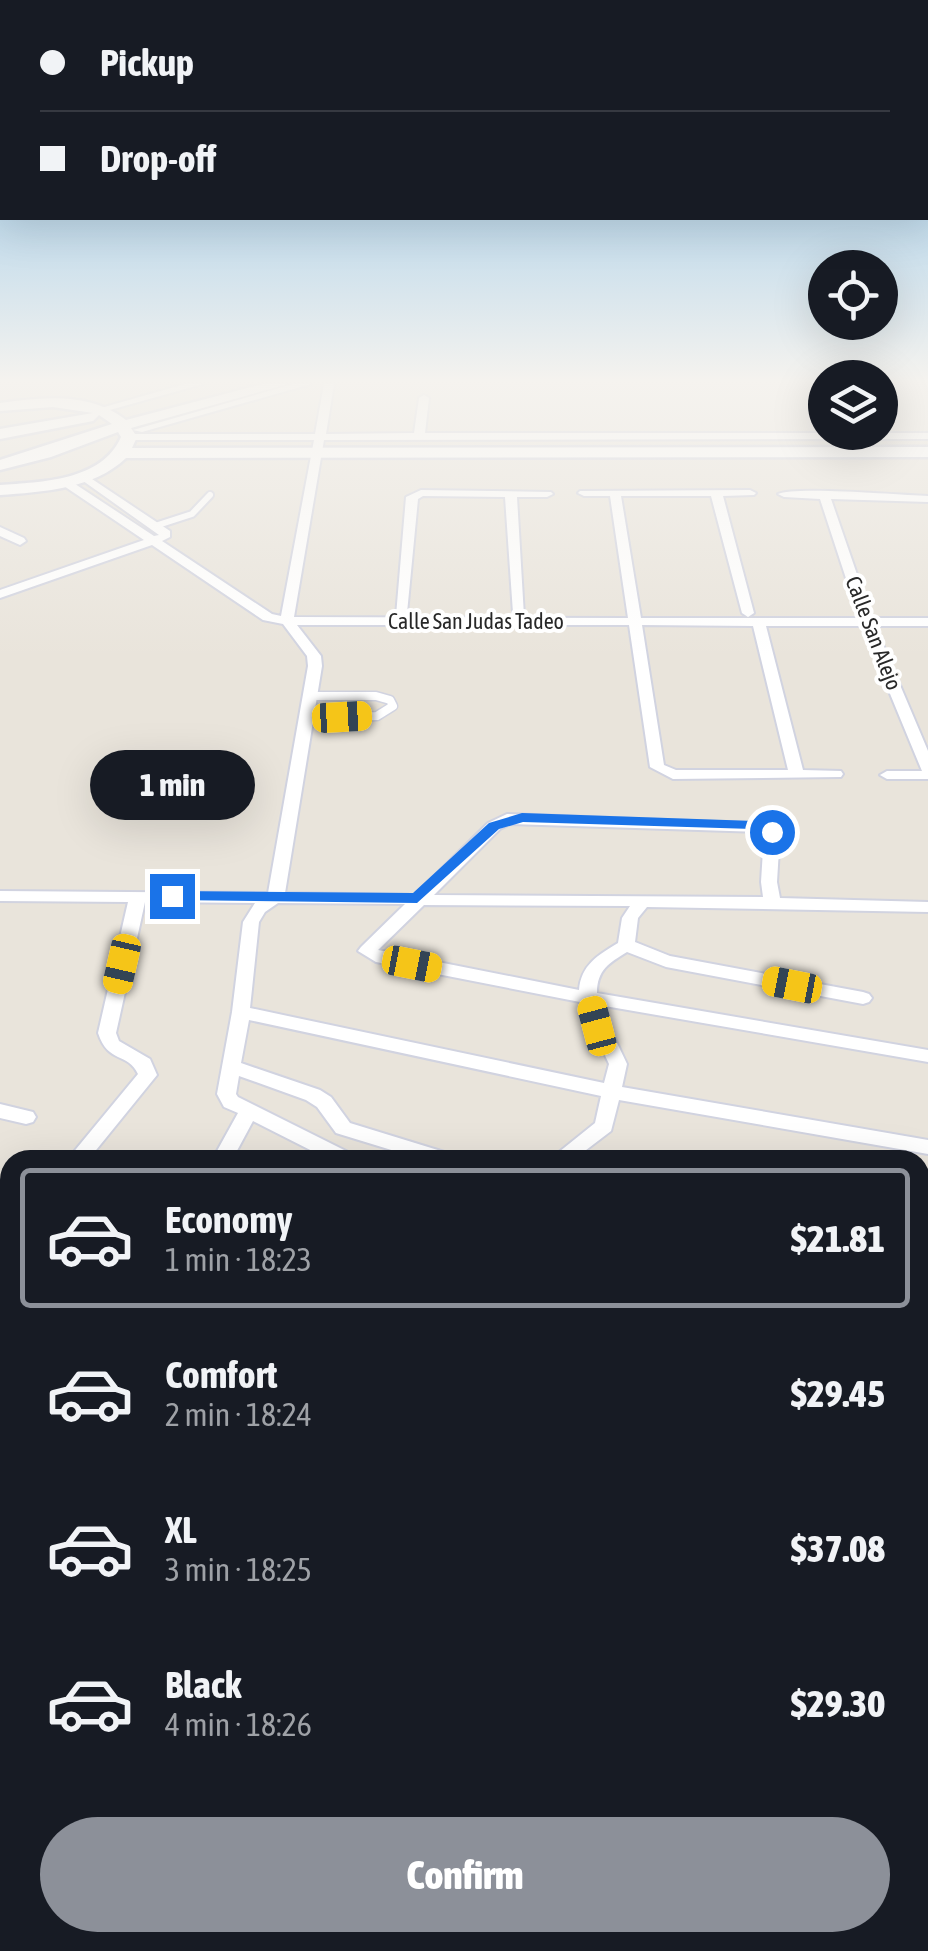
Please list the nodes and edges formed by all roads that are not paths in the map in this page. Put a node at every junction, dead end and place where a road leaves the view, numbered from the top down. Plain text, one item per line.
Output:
1 (315, 475) edge
2 (83, 476) joint
3 (64, 482) junction
4 (0, 490) edge
5 (584, 492) dead end
6 (615, 492) junction
7 (716, 493) junction
8 (750, 493) dead end
9 (512, 494) junction
10 (547, 494) dead end
11 (784, 494) dead end
12 (824, 494) junction
13 (210, 495) dead end
14 (928, 498) edge
15 (0, 530) edge
16 (156, 533) junction
17 (20, 542) dead end
18 (0, 586) edge
19 (0, 594) edge
20 (401, 613) junction
21 (518, 613) junction
22 (928, 613) edge
23 (288, 617) junction
24 (636, 617) junction
25 (866, 617) junction
26 (754, 618) junction
27 (928, 622) edge
28 (310, 696) junction
29 (307, 719) junction
30 (928, 772) edge
31 (797, 774) junction
32 (836, 774) dead end
33 (887, 775) dead end
34 (138, 895) junction
35 (0, 896) edge
36 (276, 897) junction
37 (417, 898) junction
38 (641, 902) junction
39 (772, 902) junction
40 (928, 907) edge
41 (626, 944) junction
42 (590, 998) junction
43 (863, 998) dead end
44 (241, 1012) junction
45 (928, 1056) edge
46 (230, 1066) junction
47 (614, 1092) junction
48 (0, 1110) edge
49 (248, 1110) junction
50 (26, 1117) dead end
51 (928, 1147) edge
52 (79, 1150) edge
53 (227, 1150) edge
54 (327, 1150) edge
55 (414, 1150) edge
56 (572, 1150) edge

1 - 23 street
2 - 3 main road
2 - 16 street, Calle San Judas Tadeo
3 - 4 main road
3 - 16 street, Calle San Judas Tadeo
5 - 6 street
6 - 7 street
6 - 24 street
7 - 8 street
7 - 26 street
9 - 10 street
9 - 20 street
9 - 21 street
11 - 12 street
12 - 14 street
12 - 25 street, Calle San Alejo
13 - 16 lane
15 - 17 street
16 - 18 street
16 - 19 street
16 - 23 street, Calle San Judas Tadeo
20 - 21 street, Calle San Judas Tadeo
20 - 23 street, Calle San Judas Tadeo
21 - 24 street, Calle San Judas Tadeo
22 - 25 street, Calle San Judas Tadeo
23 - 24 street, Calle San Judas Tadeo
23 - 28 street
24 - 26 street, Calle San Judas Tadeo
24 - 31 street
25 - 26 street, Calle San Judas Tadeo
25 - 27 street, Calle San Judas Tadeo
25 - 30 street, Calle San Alejo
26 - 31 street
28 - 29 street
28 - 29 lane
29 - 36 street
30 - 33 street
31 - 32 street
34 - 35 street
34 - 36 street
34 - 52 street
36 - 37 street
36 - 44 street
37 - 38 street
37 - 39 street
37 - 42 street
38 - 39 street
38 - 41 street
39 - 40 street
41 - 42 street
41 - 43 street
42 - 45 street
42 - 47 street
44 - 46 street
44 - 47 street
46 - 49 street
46 - 55 street
47 - 51 street
47 - 56 street
48 - 50 street
49 - 53 street
49 - 54 street

